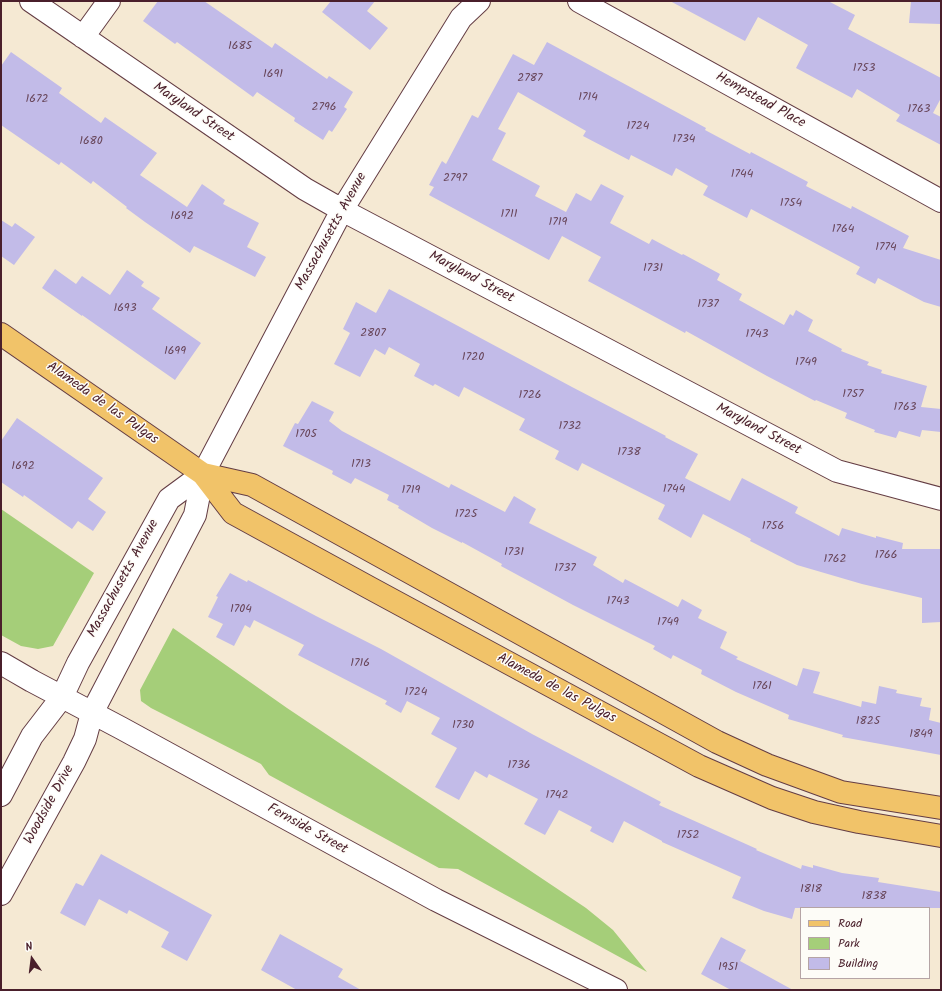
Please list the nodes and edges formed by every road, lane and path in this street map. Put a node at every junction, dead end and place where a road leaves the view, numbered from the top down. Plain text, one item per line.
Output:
1 (30, 1) edge
2 (109, 1) edge
3 (479, 1) edge
4 (579, 1) edge
5 (82, 37) junction
6 (941, 201) edge
7 (342, 210) junction
8 (1, 334) edge
9 (203, 474) junction
10 (941, 499) edge
11 (1, 663) edge
12 (62, 697) junction
13 (92, 713) junction
14 (1, 795) edge
15 (941, 808) edge
16 (941, 836) edge
17 (1, 894) edge
18 (616, 990) edge

1 - 5 street, Maryland Street
2 - 5 street
3 - 7 street, Massachusetts Avenue
4 - 6 street, Hempstead Place
5 - 7 street, Maryland Street
7 - 9 street, Massachusetts Avenue
7 - 10 street, Maryland Street
8 - 9 main road, Alameda de las Pulgas
9 - 12 street, Massachusetts Avenue
9 - 13 street, Massachusetts Avenue
9 - 15 main road, Alameda de las Pulgas
9 - 16 main road, Alameda de las Pulgas
11 - 12 street, Fernside Street
12 - 13 street, Fernside Street
12 - 14 street
13 - 17 street, Woodside Drive
13 - 18 street, Fernside Street

